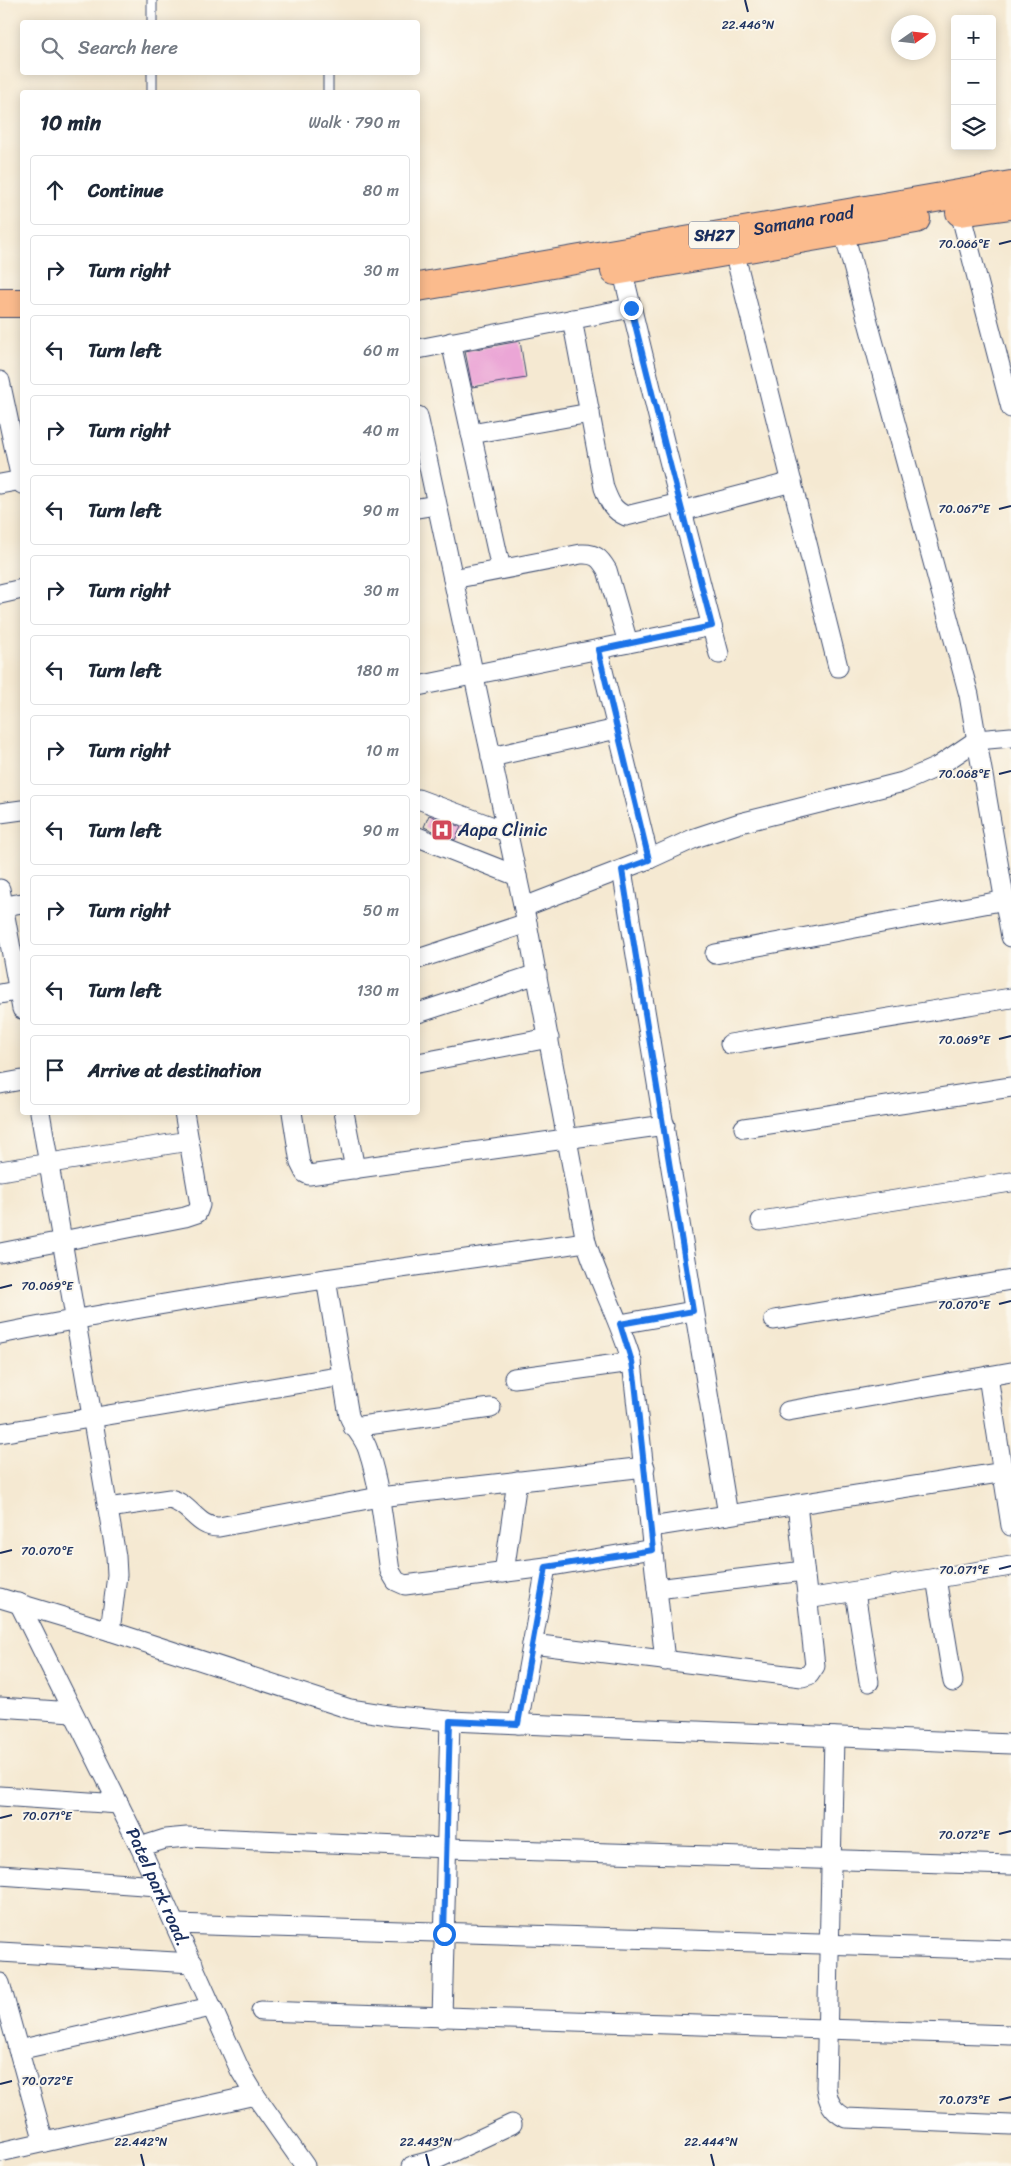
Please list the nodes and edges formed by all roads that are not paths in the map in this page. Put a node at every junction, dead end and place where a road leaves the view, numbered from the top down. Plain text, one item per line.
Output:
1 (152, 0) edge
2 (152, 20) edge
3 (152, 75) edge
4 (328, 75) edge
5 (152, 90) edge
6 (328, 90) edge
7 (1011, 185) edge
8 (986, 208) edge
9 (1011, 217) edge
10 (841, 223) junction
11 (734, 251) junction
12 (622, 270) junction
13 (420, 287) edge
14 (0, 303) edge
15 (20, 303) edge
16 (420, 306) edge
17 (631, 308) junction
18 (572, 319) junction
19 (0, 321) edge
20 (20, 322) edge
21 (451, 342) junction
22 (420, 349) edge
23 (0, 380) edge
24 (1011, 408) edge
25 (590, 413) junction
26 (471, 434) junction
27 (420, 436) edge
28 (20, 473) edge
29 (20, 482) edge
30 (792, 482) junction
31 (0, 484) edge
32 (427, 507) edge
33 (681, 507) junction
34 (501, 570) junction
35 (453, 579) junction
36 (20, 589) edge
37 (0, 594) edge
38 (712, 626) junction
39 (628, 644) junction
40 (598, 650) junction
41 (719, 654) dead end
42 (838, 667) dead end
43 (473, 676) junction
44 (420, 686) edge
45 (617, 729) junction
46 (1011, 737) edge
47 (977, 740) junction
48 (491, 757) junction
49 (420, 800) edge
50 (20, 810) edge
51 (0, 813) edge
52 (1002, 830) edge
53 (507, 832) junction
54 (420, 838) edge
55 (649, 860) junction
56 (622, 870) junction
57 (517, 876) junction
58 (1, 901) edge
59 (20, 903) edge
60 (1008, 912) edge
61 (525, 915) junction
62 (1011, 937) edge
63 (715, 954) dead end
64 (420, 958) edge
65 (537, 974) junction
66 (20, 988) edge
67 (0, 994) edge
68 (20, 997) edge
69 (1011, 998) edge
70 (420, 1012) edge
71 (549, 1038) junction
72 (730, 1044) dead end
73 (420, 1063) edge
74 (20, 1080) edge
75 (0, 1084) edge
76 (1011, 1087) edge
77 (41, 1115) edge
78 (185, 1115) edge
79 (292, 1115) edge
80 (345, 1115) edge
81 (665, 1125) junction
82 (744, 1128) dead end
83 (566, 1140) junction
84 (189, 1141) junction
85 (49, 1165) junction
86 (355, 1169) junction
87 (0, 1172) edge
88 (1011, 1182) edge
89 (760, 1221) dead end
90 (63, 1241) junction
91 (586, 1242) junction
92 (0, 1252) edge
93 (326, 1278) junction
94 (1011, 1280) edge
95 (693, 1311) junction
96 (75, 1319) junction
97 (774, 1320) dead end
98 (620, 1324) junction
99 (0, 1334) edge
100 (632, 1362) junction
101 (1011, 1372) edge
102 (343, 1376) junction
103 (988, 1376) junction
104 (514, 1378) dead end
105 (491, 1408) dead end
106 (788, 1411) dead end
107 (93, 1419) junction
108 (353, 1427) junction
109 (0, 1433) edge
110 (645, 1467) junction
111 (1006, 1472) edge
112 (517, 1481) junction
113 (379, 1496) junction
114 (797, 1504) junction
115 (108, 1508) junction
116 (728, 1515) junction
117 (1011, 1526) edge
118 (651, 1527) junction
119 (653, 1550) junction
120 (1011, 1566) edge
121 (546, 1567) junction
122 (804, 1571) junction
123 (504, 1572) junction
124 (936, 1578) junction
125 (657, 1589) junction
126 (855, 1592) junction
127 (0, 1598) edge
128 (808, 1599) junction
129 (19, 1603) junction
130 (110, 1631) junction
131 (532, 1644) junction
132 (665, 1662) junction
133 (869, 1682) dead end
134 (953, 1682) dead end
135 (0, 1707) edge
136 (72, 1712) junction
137 (450, 1721) junction
138 (518, 1724) junction
139 (834, 1737) junction
140 (1011, 1744) edge
141 (0, 1796) edge
142 (119, 1804) junction
143 (140, 1847) junction
144 (446, 1848) junction
145 (831, 1858) junction
146 (1011, 1865) edge
147 (0, 1875) edge
148 (158, 1886) junction
149 (175, 1924) junction
150 (444, 1934) junction
151 (829, 1946) junction
152 (1011, 1950) edge
153 (0, 1952) edge
154 (193, 1963) junction
155 (0, 1983) edge
156 (211, 2007) junction
157 (262, 2011) dead end
158 (442, 2018) junction
159 (828, 2029) junction
160 (1011, 2035) edge
161 (11, 2041) edge
162 (255, 2095) junction
163 (512, 2124) dead end
164 (1011, 2125) edge
165 (44, 2142) junction
166 (0, 2152) edge
167 (305, 2166) edge
168 (412, 2166) edge

1 - 2 lane
3 - 5 lane
4 - 6 lane
7 - 10 main road, Samana road / SH27
8 - 9 street
8 - 10 main road, Samana road / SH27
8 - 24 street
10 - 11 main road, Samana road / SH27
10 - 13 main road, Samana road / SH27
10 - 47 street
11 - 12 main road, Samana road / SH27
11 - 30 street
12 - 16 main road, Samana road / SH27
12 - 17 street
14 - 15 main road
17 - 18 street
17 - 33 street
18 - 21 street
18 - 25 street
19 - 20 main road
21 - 22 street
21 - 26 street
23 - 28 street
25 - 26 street
25 - 33 street
26 - 34 street
27 - 32 street
29 - 31 street
30 - 33 street
30 - 42 street
32 - 35 street
33 - 38 street
34 - 35 street
34 - 39 street
35 - 43 street
36 - 37 street
38 - 39 street
38 - 41 street
39 - 40 street
40 - 43 street
40 - 45 street
43 - 44 street
43 - 48 street
45 - 48 street
45 - 55 street
46 - 47 street
47 - 52 street
47 - 55 street
48 - 53 street
49 - 53 street
50 - 51 street
52 - 60 street
53 - 57 street
54 - 57 street
55 - 56 street
56 - 61 street
56 - 81 street
57 - 61 street
58 - 59 street
58 - 66 street
60 - 62 street
60 - 63 street
61 - 64 street
61 - 65 street
65 - 70 street
65 - 71 street
67 - 68 street
69 - 72 street
71 - 73 street
71 - 83 street
74 - 75 street
76 - 82 street
77 - 85 street
78 - 84 street
79 - 86 street
80 - 86 street
81 - 83 street
81 - 95 street
83 - 86 street
83 - 91 street
84 - 85 street
84 - 90 street
85 - 87 street
85 - 90 street
88 - 89 street
90 - 92 street
90 - 96 street
91 - 93 street
91 - 98 street
93 - 96 street
93 - 102 street
94 - 97 street
95 - 98 street
95 - 116 street
96 - 99 street
96 - 107 street
98 - 100 street
100 - 104 street
100 - 110 street
101 - 103 street
102 - 107 street
102 - 108 street
103 - 106 street
103 - 111 street
105 - 108 street
107 - 109 street
107 - 115 street
108 - 113 street
110 - 112 street
110 - 118 street
111 - 114 street
111 - 117 street
112 - 113 street
112 - 123 street
113 - 115 street
113 - 123 street
114 - 116 street
114 - 122 street
115 - 130 street
116 - 118 street
118 - 119 street
119 - 121 street
119 - 125 street
120 - 124 street
121 - 123 street
121 - 131 street
122 - 125 street
122 - 128 street
124 - 126 street
124 - 134 street
125 - 132 street
126 - 128 street
126 - 133 street
127 - 129 street
128 - 132 street
129 - 130 street
129 - 136 street, Patel park road.
130 - 137 street
131 - 132 street
131 - 138 street
135 - 136 street
136 - 142 street, Patel park road.
137 - 138 street
137 - 144 street
138 - 139 street
139 - 140 street
139 - 145 street
141 - 142 street
142 - 143 street, Patel park road.
143 - 144 street
143 - 148 street, Patel park road.
144 - 145 street
144 - 150 street
145 - 146 street
145 - 151 street
147 - 148 street
148 - 149 street, Patel park road.
149 - 150 street
149 - 154 street, Patel park road.
150 - 151 street
150 - 158 street
151 - 152 street
151 - 159 street
153 - 154 street
154 - 156 street, Patel park road.
155 - 161 street
156 - 161 street
156 - 162 street, Patel park road.
157 - 158 street
158 - 159 street
159 - 160 street
159 - 164 street
161 - 165 street
162 - 165 street
162 - 167 street, Patel park road.
163 - 168 street
165 - 166 street

